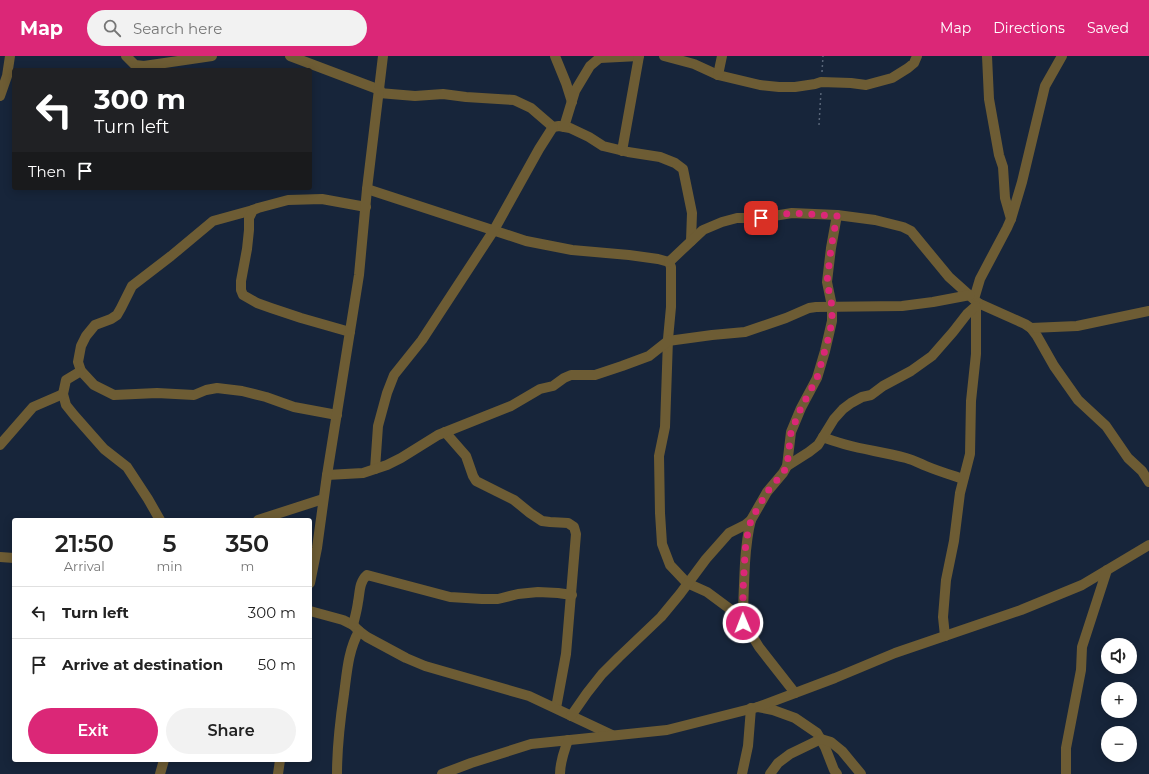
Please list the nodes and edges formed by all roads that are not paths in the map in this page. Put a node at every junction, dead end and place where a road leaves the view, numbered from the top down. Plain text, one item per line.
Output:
1 (10, 56) edge
2 (126, 56) edge
3 (212, 56) edge
4 (290, 56) edge
5 (383, 56) edge
6 (555, 56) edge
7 (639, 56) edge
8 (664, 56) edge
9 (722, 56) edge
10 (917, 56) edge
11 (987, 56) edge
12 (1062, 56) edge
13 (601, 57) edge
14 (718, 75) junction
15 (379, 91) junction
16 (0, 96) edge
17 (572, 102) junction
18 (558, 127) junction
19 (622, 151) junction
20 (367, 189) junction
21 (366, 207) junction
22 (253, 210) junction
23 (837, 216) junction
24 (1011, 219) junction
25 (494, 230) junction
26 (691, 241) junction
27 (669, 262) junction
28 (975, 301) junction
29 (832, 306) junction
30 (1149, 311) edge
31 (1031, 328) junction
32 (350, 332) junction
33 (668, 341) junction
34 (81, 371) junction
35 (64, 394) junction
36 (337, 415) junction
37 (445, 432) junction
38 (4, 434) edge
39 (823, 437) junction
40 (0, 445) edge
41 (787, 466) junction
42 (375, 469) junction
43 (327, 476) junction
44 (964, 479) junction
45 (1149, 482) edge
46 (323, 499) junction
47 (159, 518) edge
48 (264, 518) edge
49 (751, 520) junction
50 (1149, 545) edge
51 (0, 557) edge
52 (12, 558) edge
53 (1107, 570) junction
54 (312, 573) edge
55 (687, 583) junction
56 (572, 595) junction
57 (312, 612) edge
58 (743, 623) junction
59 (356, 628) junction
60 (944, 636) junction
61 (795, 693) junction
62 (556, 708) junction
63 (755, 708) junction
64 (571, 716) junction
65 (612, 735) junction
66 (568, 740) junction
67 (821, 740) junction
68 (163, 762) edge
69 (280, 762) edge
70 (744, 773) edge
71 (160, 774) edge
72 (278, 774) edge
73 (337, 774) edge
74 (442, 774) edge
75 (560, 774) edge
76 (770, 774) edge
77 (837, 774) edge
78 (861, 774) edge
79 (1066, 774) edge

1 - 16 street
2 - 3 street
4 - 15 street
5 - 15 street
6 - 17 street
7 - 13 street
7 - 19 street
8 - 14 street
9 - 14 street
10 - 14 street
11 - 24 street
12 - 24 street
13 - 17 street
15 - 18 street
15 - 20 street
17 - 18 street
18 - 19 street
18 - 25 street
19 - 26 street
20 - 21 street
20 - 25 street
21 - 22 street
21 - 32 street
22 - 32 street
22 - 34 street
23 - 26 street
23 - 28 street
23 - 29 street
24 - 28 street
25 - 27 street
25 - 42 street
26 - 27 street
27 - 33 street
28 - 29 street
28 - 31 street
28 - 39 street
28 - 44 street
29 - 33 street
29 - 41 street
30 - 31 street
31 - 45 street
32 - 36 street
33 - 37 street
33 - 55 street
34 - 35 street
34 - 36 street
35 - 38 street
35 - 47 street
36 - 43 street
37 - 42 street
37 - 56 street
38 - 40 street
39 - 41 street
39 - 44 street
41 - 49 street
42 - 43 street
43 - 46 street
44 - 60 street
46 - 48 street
46 - 54 street
49 - 55 street
49 - 58 street
50 - 53 street
51 - 52 street
53 - 60 street
53 - 79 street
55 - 58 street
55 - 64 street
56 - 59 street
56 - 62 street
57 - 59 street
58 - 61 street
59 - 62 street
59 - 73 street
60 - 61 street
61 - 63 street
62 - 64 street
63 - 65 street
63 - 67 street
63 - 70 street
64 - 65 street
65 - 66 street
66 - 74 street
66 - 75 street
67 - 76 street
67 - 77 street
67 - 78 street
68 - 71 street
69 - 72 street

